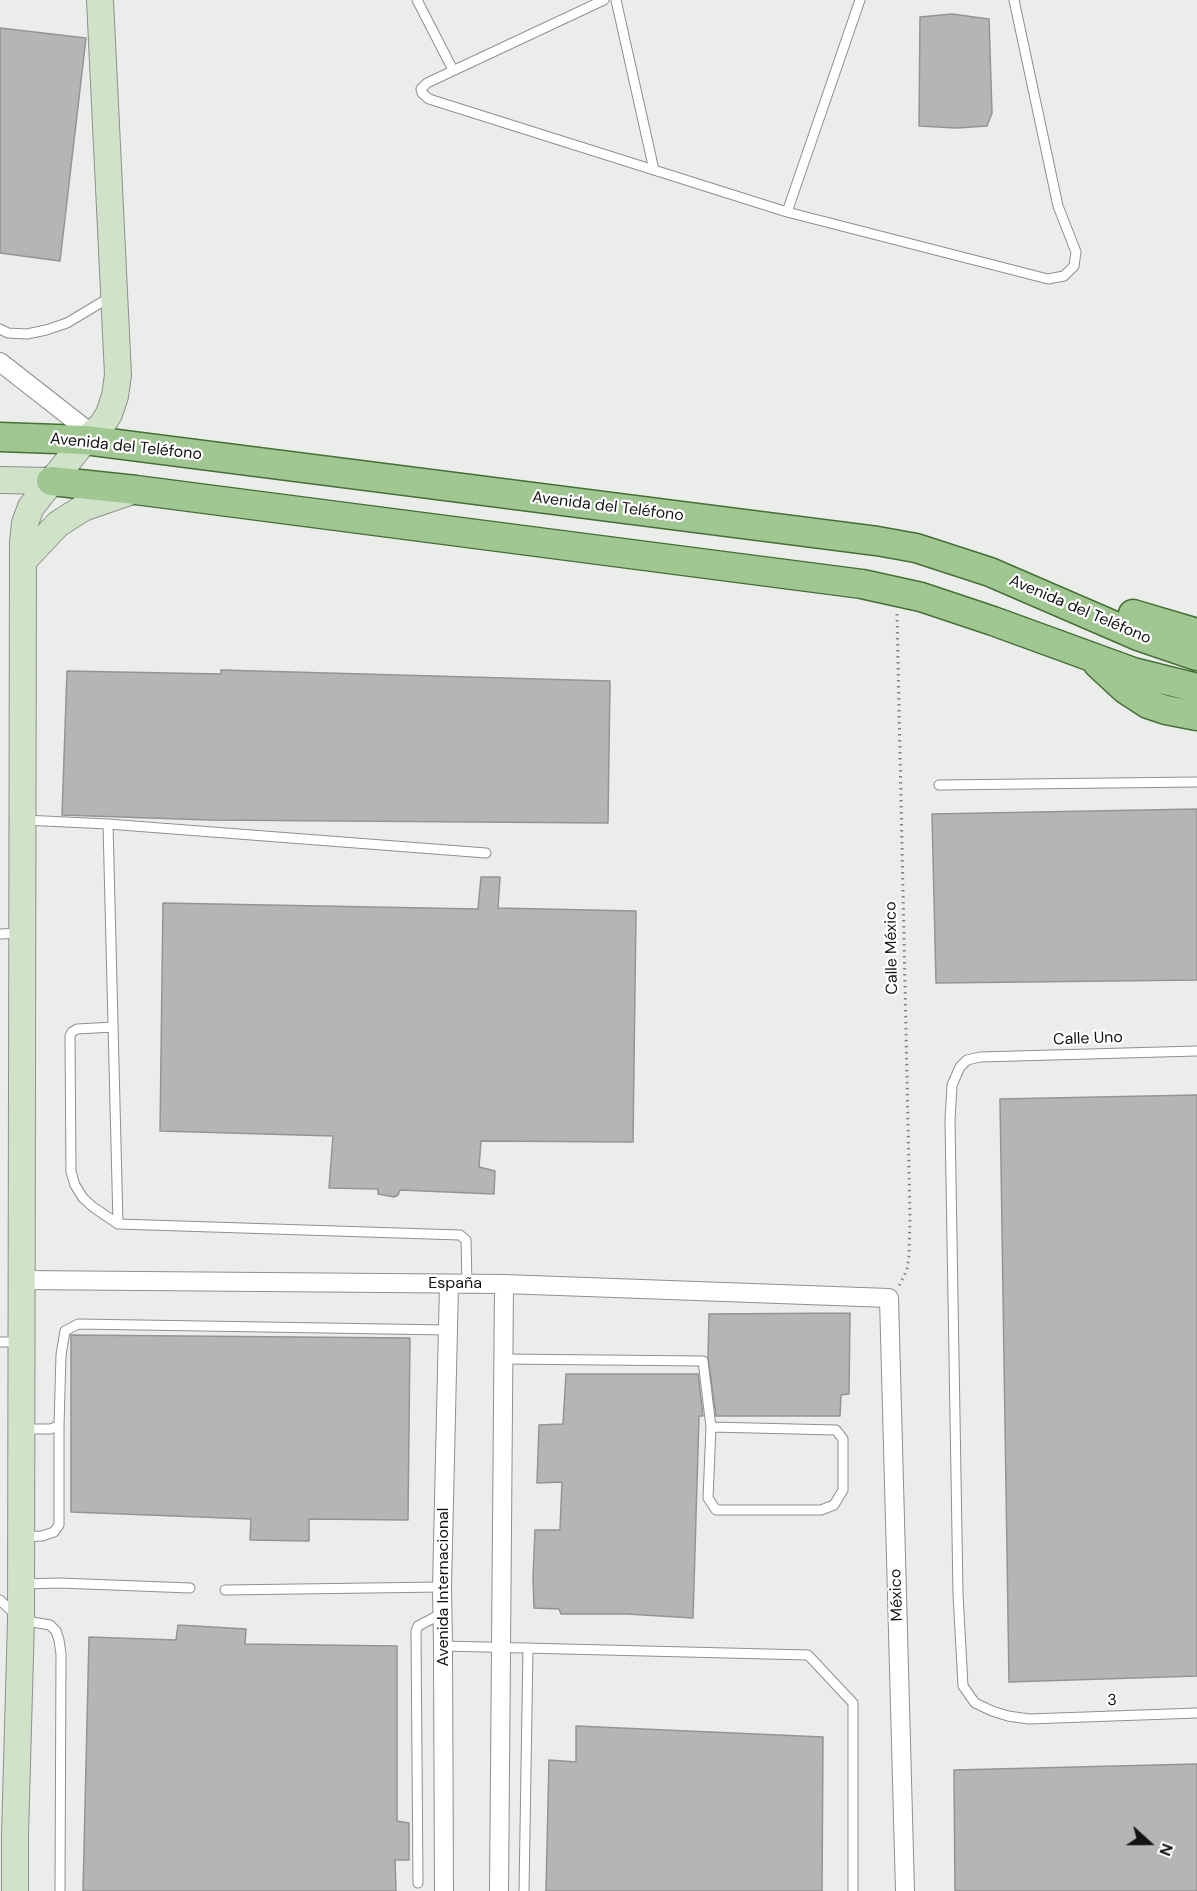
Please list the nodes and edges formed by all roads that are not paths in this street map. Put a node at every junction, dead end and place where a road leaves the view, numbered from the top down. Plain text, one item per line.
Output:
1 (100, 0) edge
2 (417, 0) edge
3 (604, 0) edge
4 (616, 0) edge
5 (860, 0) edge
6 (1014, 0) edge
7 (453, 70) junction
8 (654, 170) junction
9 (787, 212) junction
10 (114, 295) junction
11 (0, 329) edge
12 (0, 362) edge
13 (0, 437) edge
14 (88, 437) junction
15 (0, 480) edge
16 (51, 481) junction
17 (136, 490) junction
18 (24, 561) junction
19 (1196, 648) edge
20 (1089, 657) junction
21 (1193, 687) edge
22 (1197, 716) edge
23 (1197, 782) edge
24 (939, 785) dead end
25 (22, 820) junction
26 (108, 824) junction
27 (486, 853) dead end
28 (11, 934) edge
29 (113, 1027) junction
30 (1197, 1051) edge
31 (980, 1057) joint
32 (118, 1224) junction
33 (21, 1280) junction
34 (458, 1284) junction
35 (504, 1284) junction
36 (889, 1298) joint
37 (448, 1330) junction
38 (10, 1342) edge
39 (503, 1359) junction
40 (59, 1426) junction
41 (711, 1426) junction
42 (20, 1429) junction
43 (20, 1537) junction
44 (20, 1584) junction
45 (442, 1587) junction
46 (190, 1588) dead end
47 (225, 1590) dead end
48 (0, 1600) edge
49 (442, 1613) junction
50 (21, 1620) junction
51 (443, 1646) junction
52 (501, 1647) junction
53 (528, 1648) junction
54 (1197, 1713) edge
55 (418, 1883) dead end
56 (15, 1891) edge
57 (60, 1891) edge
58 (444, 1891) edge
59 (499, 1891) edge
60 (524, 1891) edge
61 (853, 1891) edge
62 (905, 1891) edge

1 - 10 main road
2 - 7 lane
3 - 7 lane
4 - 8 lane
5 - 9 lane
6 - 9 lane
7 - 8 lane
8 - 9 lane
10 - 11 lane
10 - 14 main road
12 - 14 street
13 - 14 main road, Avenida del Teléfono
14 - 16 main road
14 - 19 main road, Avenida del Teléfono
15 - 16 main road
16 - 17 main road
16 - 18 main road
17 - 18 main road
17 - 20 main road
18 - 25 main road
20 - 21 main road
20 - 22 main road
23 - 24 lane
25 - 26 lane
25 - 28 main road
26 - 27 lane
26 - 29 lane
28 - 33 main road
29 - 32 lane
29 - 32 lane
30 - 31 lane, Calle Uno
31 - 54 lane, 3
32 - 34 lane
33 - 34 street, España
33 - 38 main road
34 - 35 street, España
34 - 37 street, Avenida Internacional
35 - 36 street, España
35 - 39 street
36 - 62 street, México
37 - 40 lane
37 - 45 street, Avenida Internacional
38 - 42 main road
39 - 41 lane
39 - 52 street
40 - 42 lane
40 - 43 lane
41 - 41 lane
42 - 43 main road
43 - 44 main road
44 - 46 lane
44 - 50 main road
45 - 47 lane
45 - 49 street, Avenida Internacional
48 - 50 lane
49 - 51 street, Avenida Internacional
49 - 55 lane
50 - 56 main road
50 - 57 lane
51 - 52 lane
51 - 58 street, Avenida Internacional
52 - 53 lane
52 - 59 street
53 - 60 lane
53 - 61 lane

